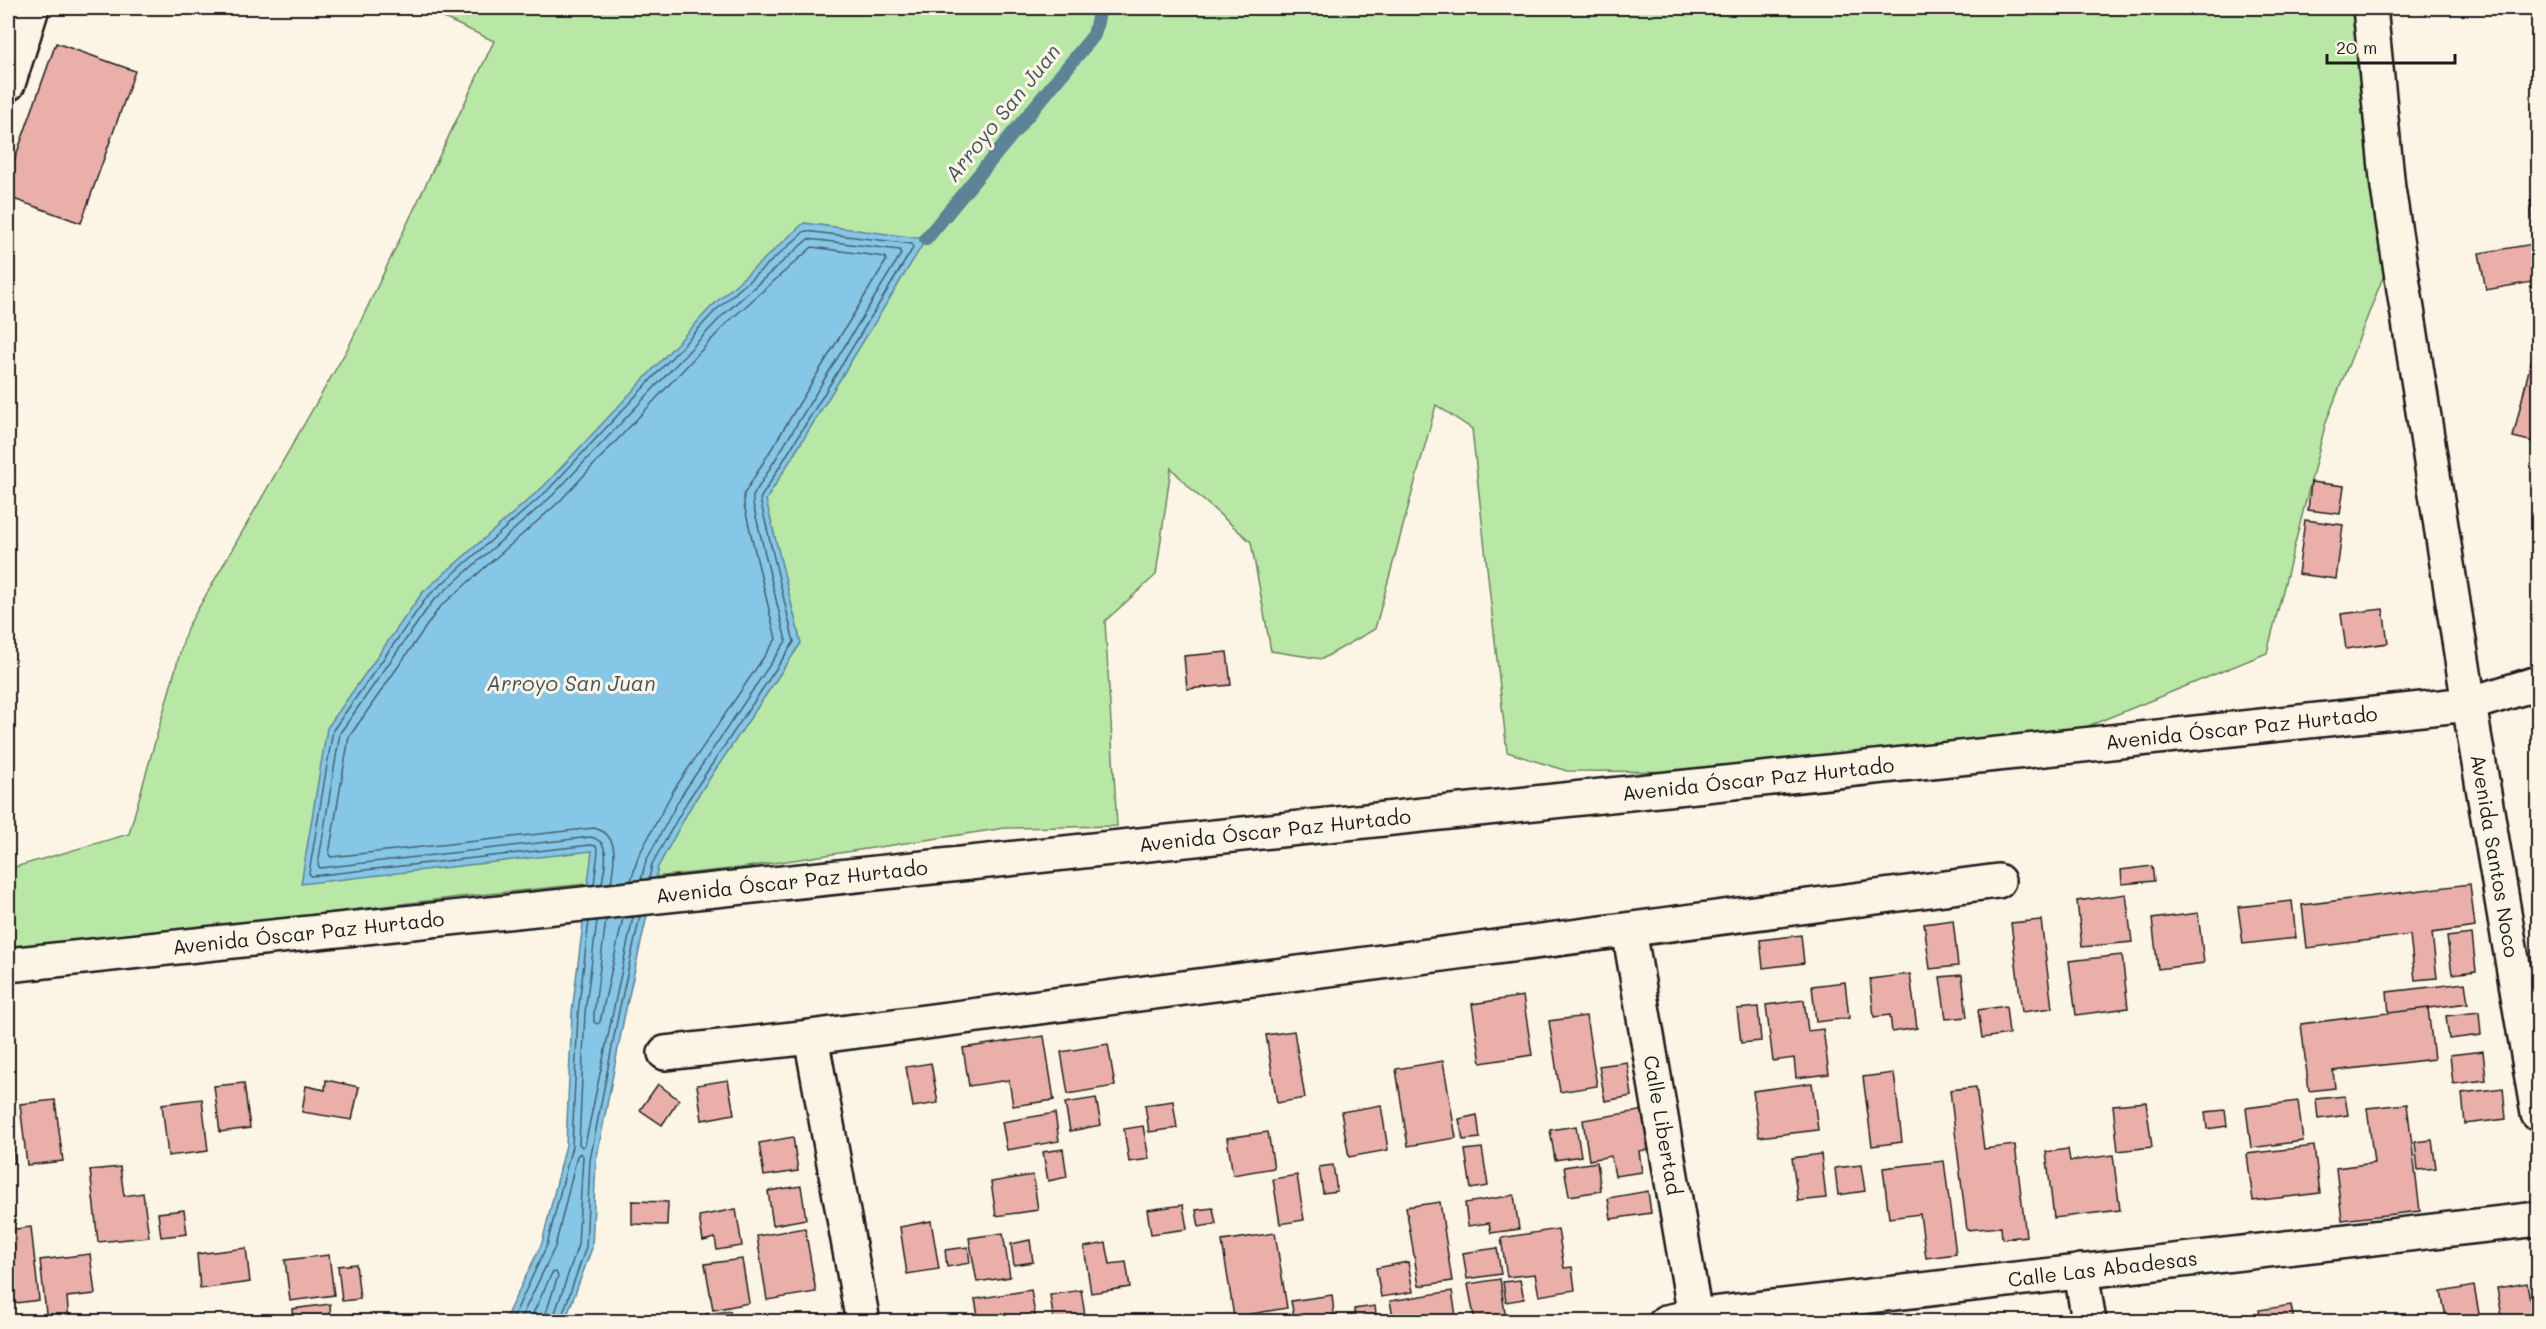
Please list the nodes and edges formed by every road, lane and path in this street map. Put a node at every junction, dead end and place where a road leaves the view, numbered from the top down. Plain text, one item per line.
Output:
1 (32, 8) edge
2 (2370, 8) edge
3 (8, 84) edge
4 (2538, 682) edge
5 (2469, 704) junction
6 (1998, 881) dead end
7 (1629, 930) junction
8 (8, 965) edge
9 (811, 1037) junction
10 (665, 1053) dead end
11 (2538, 1114) edge
12 (2538, 1219) edge
13 (2081, 1271) junction
14 (1686, 1320) edge
15 (863, 1322) edge
16 (2089, 1322) edge

1 - 3 street
2 - 5 street, Avenida Santos Noco
4 - 5 street, Avenida Óscar Paz Hurtado
5 - 8 street, Avenida Óscar Paz Hurtado
5 - 11 street, Avenida Santos Noco
6 - 7 street
7 - 9 street
7 - 14 street, Calle Libertad
9 - 10 street
9 - 15 street
12 - 13 street, Calle Las Abadesas
13 - 14 street, Calle Las Abadesas
13 - 16 street

